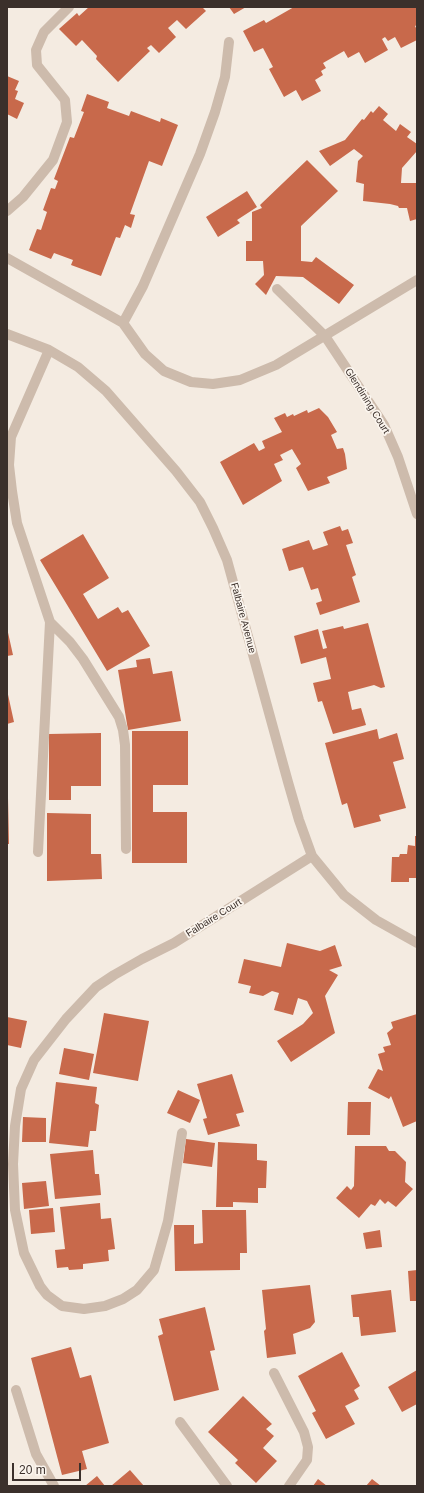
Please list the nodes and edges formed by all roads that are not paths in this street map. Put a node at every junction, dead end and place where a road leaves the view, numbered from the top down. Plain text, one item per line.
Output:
1 (69, 7) edge
2 (229, 42) dead end
3 (7, 211) edge
4 (7, 258) edge
5 (417, 280) edge
6 (277, 289) dead end
7 (123, 323) junction
8 (7, 334) edge
9 (325, 336) junction
10 (50, 350) junction
11 (9, 437) edge
12 (417, 514) edge
13 (50, 622) junction
14 (126, 849) dead end
15 (38, 852) dead end
16 (312, 856) junction
17 (417, 943) edge
18 (182, 1133) dead end
19 (274, 1373) dead end
20 (16, 1390) dead end
21 (180, 1422) dead end
22 (54, 1486) edge
23 (227, 1486) edge
24 (289, 1486) edge

1 - 3 street
2 - 7 street
4 - 7 street
5 - 9 street
6 - 9 street, Glendining Court
7 - 9 street
8 - 10 street, Falbaire Avenue
9 - 12 street, Glendining Court
10 - 11 street
10 - 16 street, Falbaire Avenue
11 - 13 street
13 - 14 street
13 - 15 street
16 - 17 street, Falbaire Avenue
16 - 18 street, Falbaire Court
19 - 24 street
20 - 22 street
21 - 23 street

